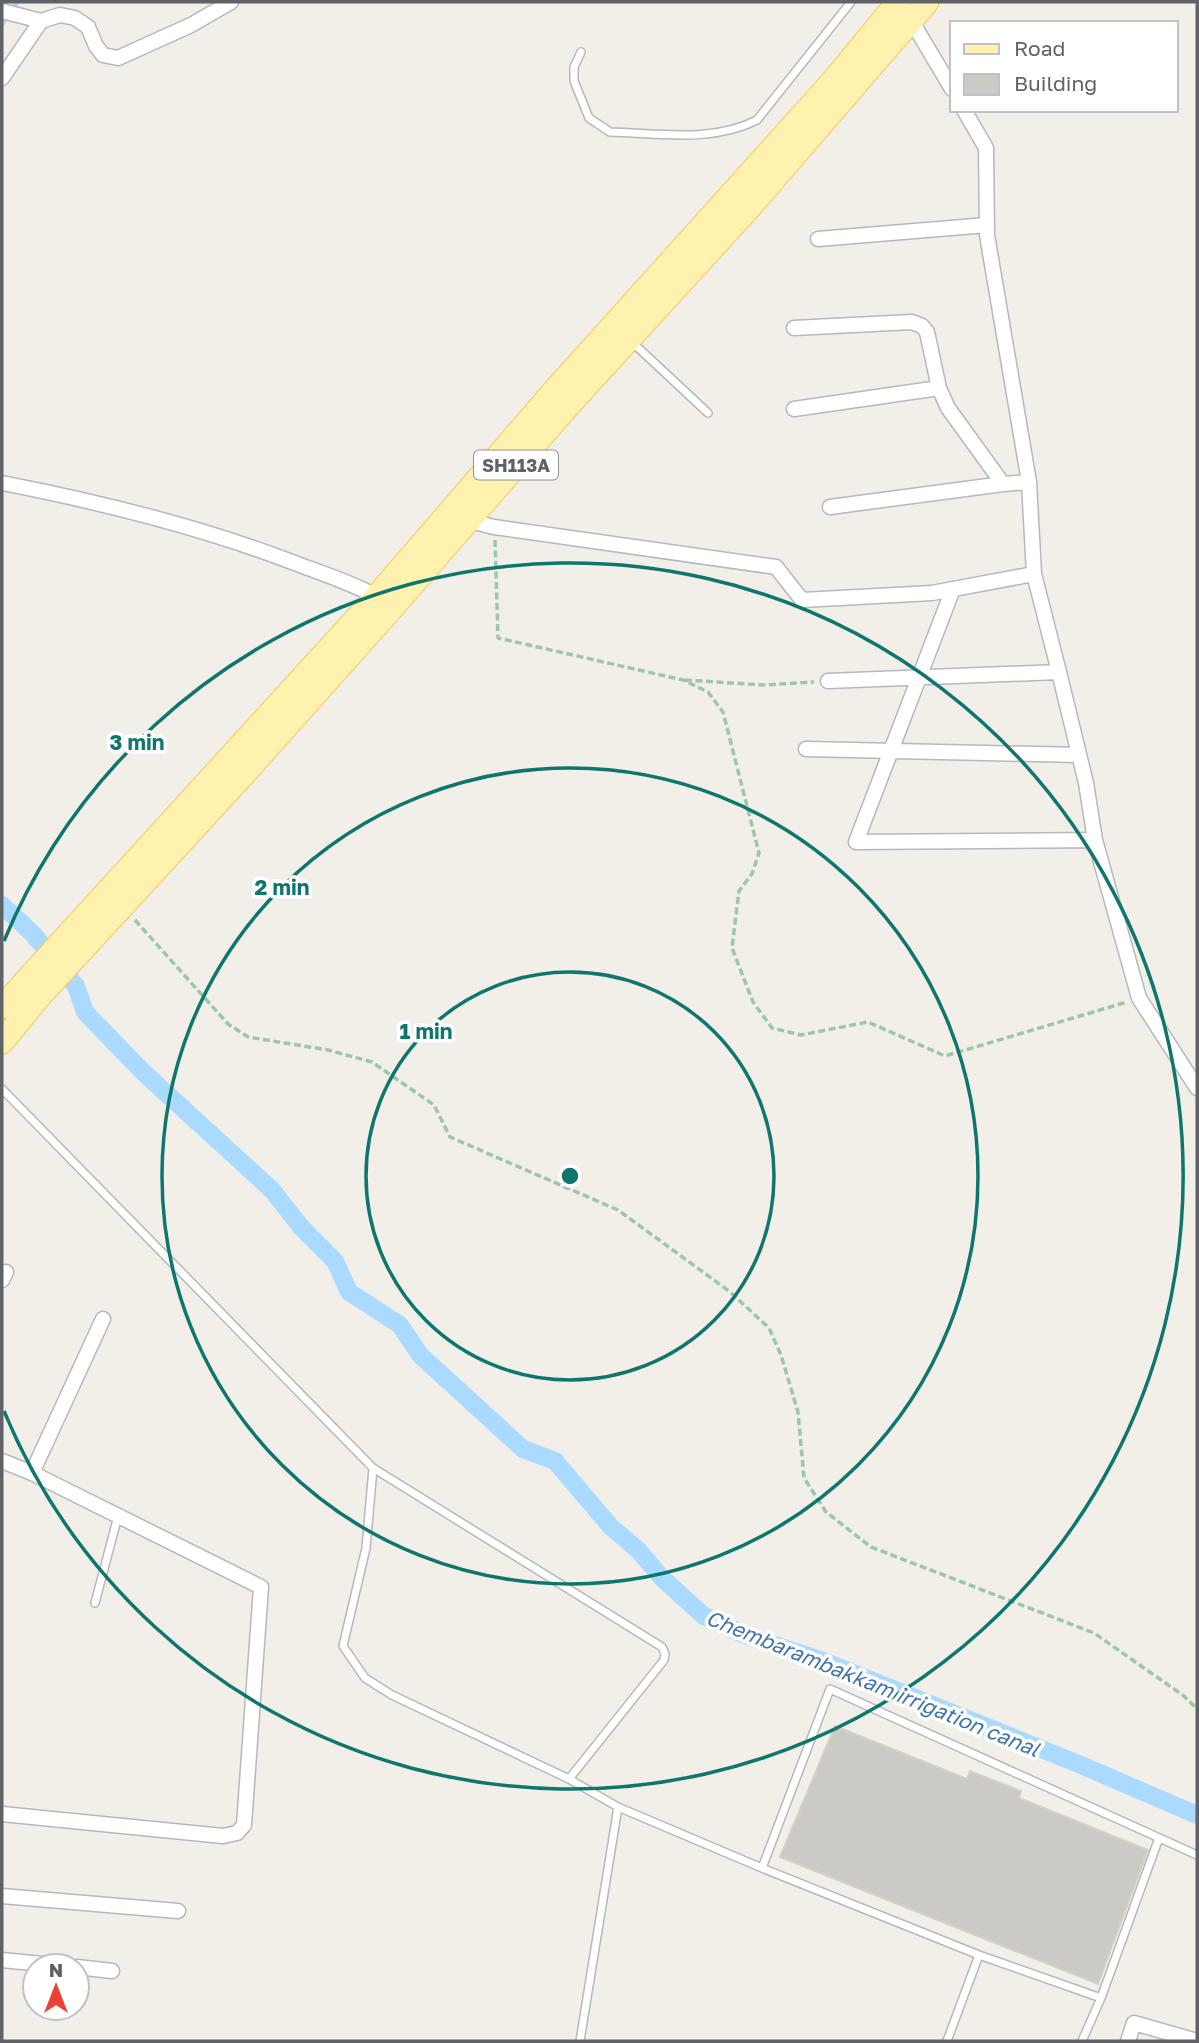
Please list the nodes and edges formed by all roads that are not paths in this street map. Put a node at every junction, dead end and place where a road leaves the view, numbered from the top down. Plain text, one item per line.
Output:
1 (231, 2) edge
2 (851, 2) edge
3 (895, 2) edge
4 (927, 2) edge
5 (2, 11) edge
6 (913, 20) junction
7 (41, 21) junction
8 (582, 52) dead end
9 (2, 78) edge
10 (950, 85) edge
11 (965, 112) edge
12 (987, 225) junction
13 (818, 239) dead end
14 (794, 328) dead end
15 (629, 340) junction
16 (939, 388) junction
17 (794, 409) dead end
18 (708, 413) dead end
19 (1029, 482) junction
20 (2, 483) edge
21 (1003, 484) junction
22 (830, 507) dead end
23 (458, 516) junction
24 (1034, 575) junction
25 (953, 589) junction
26 (385, 601) junction
27 (1059, 672) junction
28 (920, 678) junction
29 (828, 681) road end
30 (806, 749) dead end
31 (892, 750) junction
32 (1079, 755) junction
33 (1095, 840) junction
34 (94, 922) junction
35 (31, 990) junction
36 (2, 1007) edge
37 (2, 1042) edge
38 (1197, 1087) edge
39 (2, 1089) edge
40 (103, 1319) dead end
41 (2, 1461) edge
42 (373, 1468) junction
43 (32, 1472) junction
44 (118, 1516) junction
45 (95, 1603) dead end
46 (569, 1779) junction
47 (618, 1807) junction
48 (2, 1814) edge
49 (1158, 1838) junction
50 (1197, 1855) edge
51 (762, 1868) junction
52 (2, 1896) edge
53 (177, 1911) dead end
54 (979, 1955) junction
55 (2, 1961) edge
56 (21, 1963) edge
57 (91, 1969) edge
58 (112, 1971) dead end
59 (1101, 1998) junction
60 (580, 2041) edge
61 (947, 2041) edge
62 (1082, 2041) edge
63 (1128, 2041) edge
64 (1197, 2041) edge

1 - 7 street
2 - 8 lane
3 - 6 street
3 - 23 main road, SH113A
4 - 6 main road, SH113A
5 - 7 street
6 - 10 street
6 - 15 main road, SH113A
7 - 9 street
11 - 12 street
12 - 13 street
12 - 19 street
14 - 16 street
15 - 18 lane
15 - 23 main road, SH113A
16 - 17 street
16 - 21 street
19 - 21 street
19 - 24 street
20 - 26 street
21 - 22 street
23 - 25 street
23 - 26 main road, SH113A
24 - 25 street
24 - 27 street
25 - 28 street
26 - 34 main road, SH113A
26 - 34 main road, SH113A
27 - 28 street
27 - 32 street
28 - 29 street
28 - 31 street
30 - 31 street
31 - 32 street
31 - 33 street
32 - 33 street
33 - 38 street
34 - 35 main road, SH113A
35 - 36 main road, SH113A
35 - 37 main road, SH113A
39 - 42 lane
40 - 43 street
41 - 43 street
42 - 46 lane
42 - 46 lane
43 - 44 street
44 - 45 lane
44 - 48 street
46 - 47 lane
47 - 51 lane
47 - 60 lane
49 - 50 lane
49 - 51 lane
49 - 59 lane
51 - 54 lane
52 - 53 street
54 - 59 lane
54 - 61 lane
55 - 56 street
57 - 58 street
59 - 62 lane
63 - 64 street

